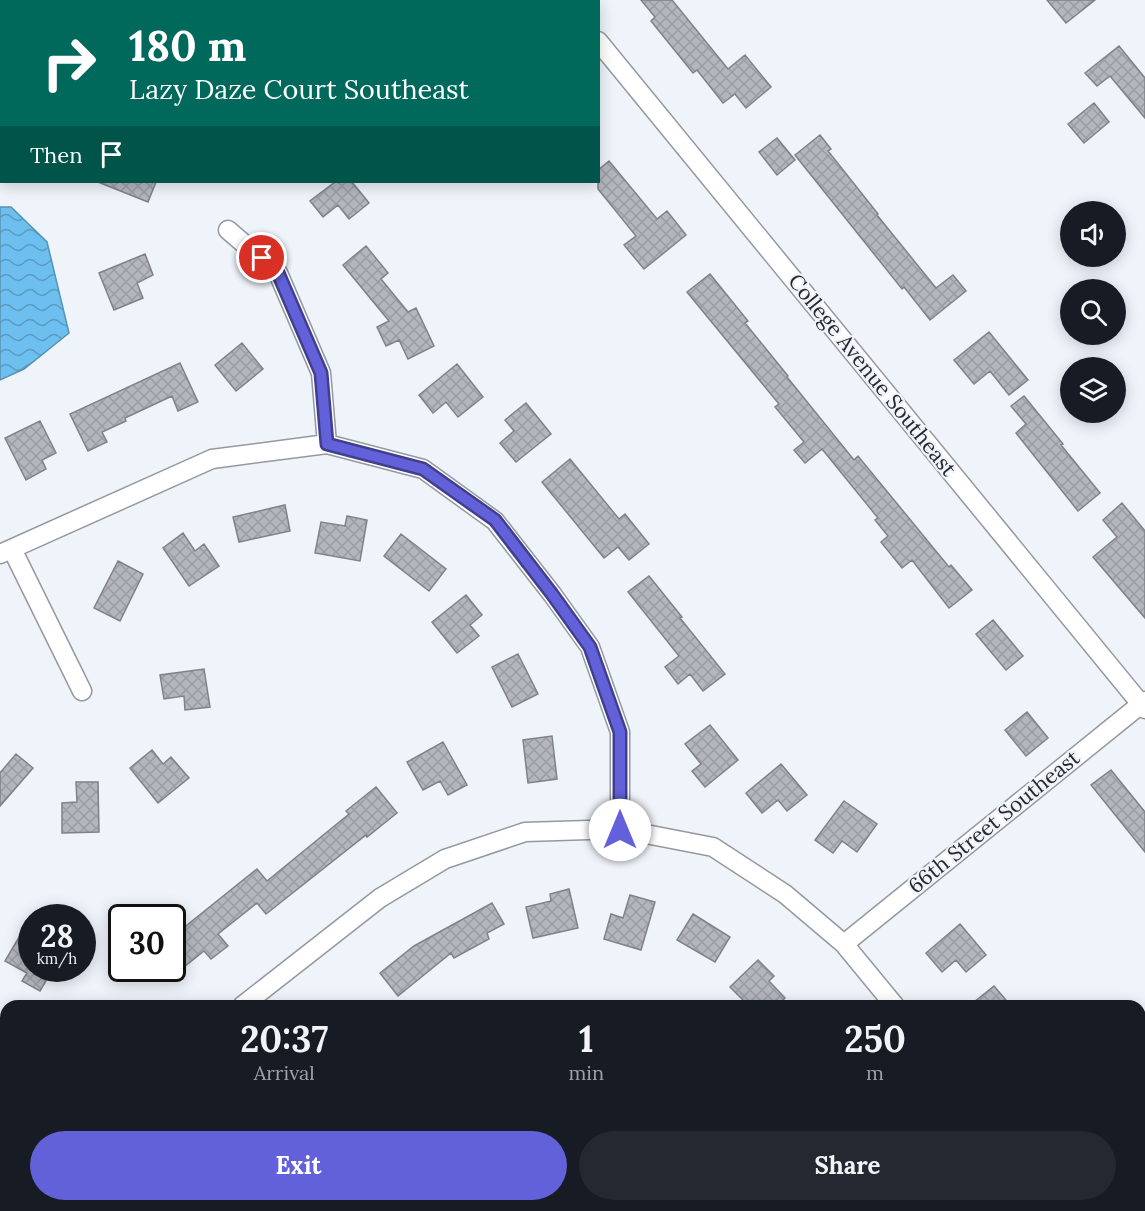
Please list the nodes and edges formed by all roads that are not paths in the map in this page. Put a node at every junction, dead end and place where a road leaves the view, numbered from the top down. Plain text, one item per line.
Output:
1 (600, 43) edge
2 (228, 230) dead end
3 (327, 444) junction
4 (6, 551) edge
5 (82, 691) dead end
6 (1144, 705) edge
7 (620, 830) junction
8 (844, 944) junction
9 (250, 1000) edge
10 (890, 1000) edge

1 - 6 street, College Avenue Southeast
2 - 3 street
3 - 4 street
3 - 7 street
4 - 5 street
6 - 8 street, 66th Street Southeast
7 - 8 street
7 - 9 street
8 - 10 street

